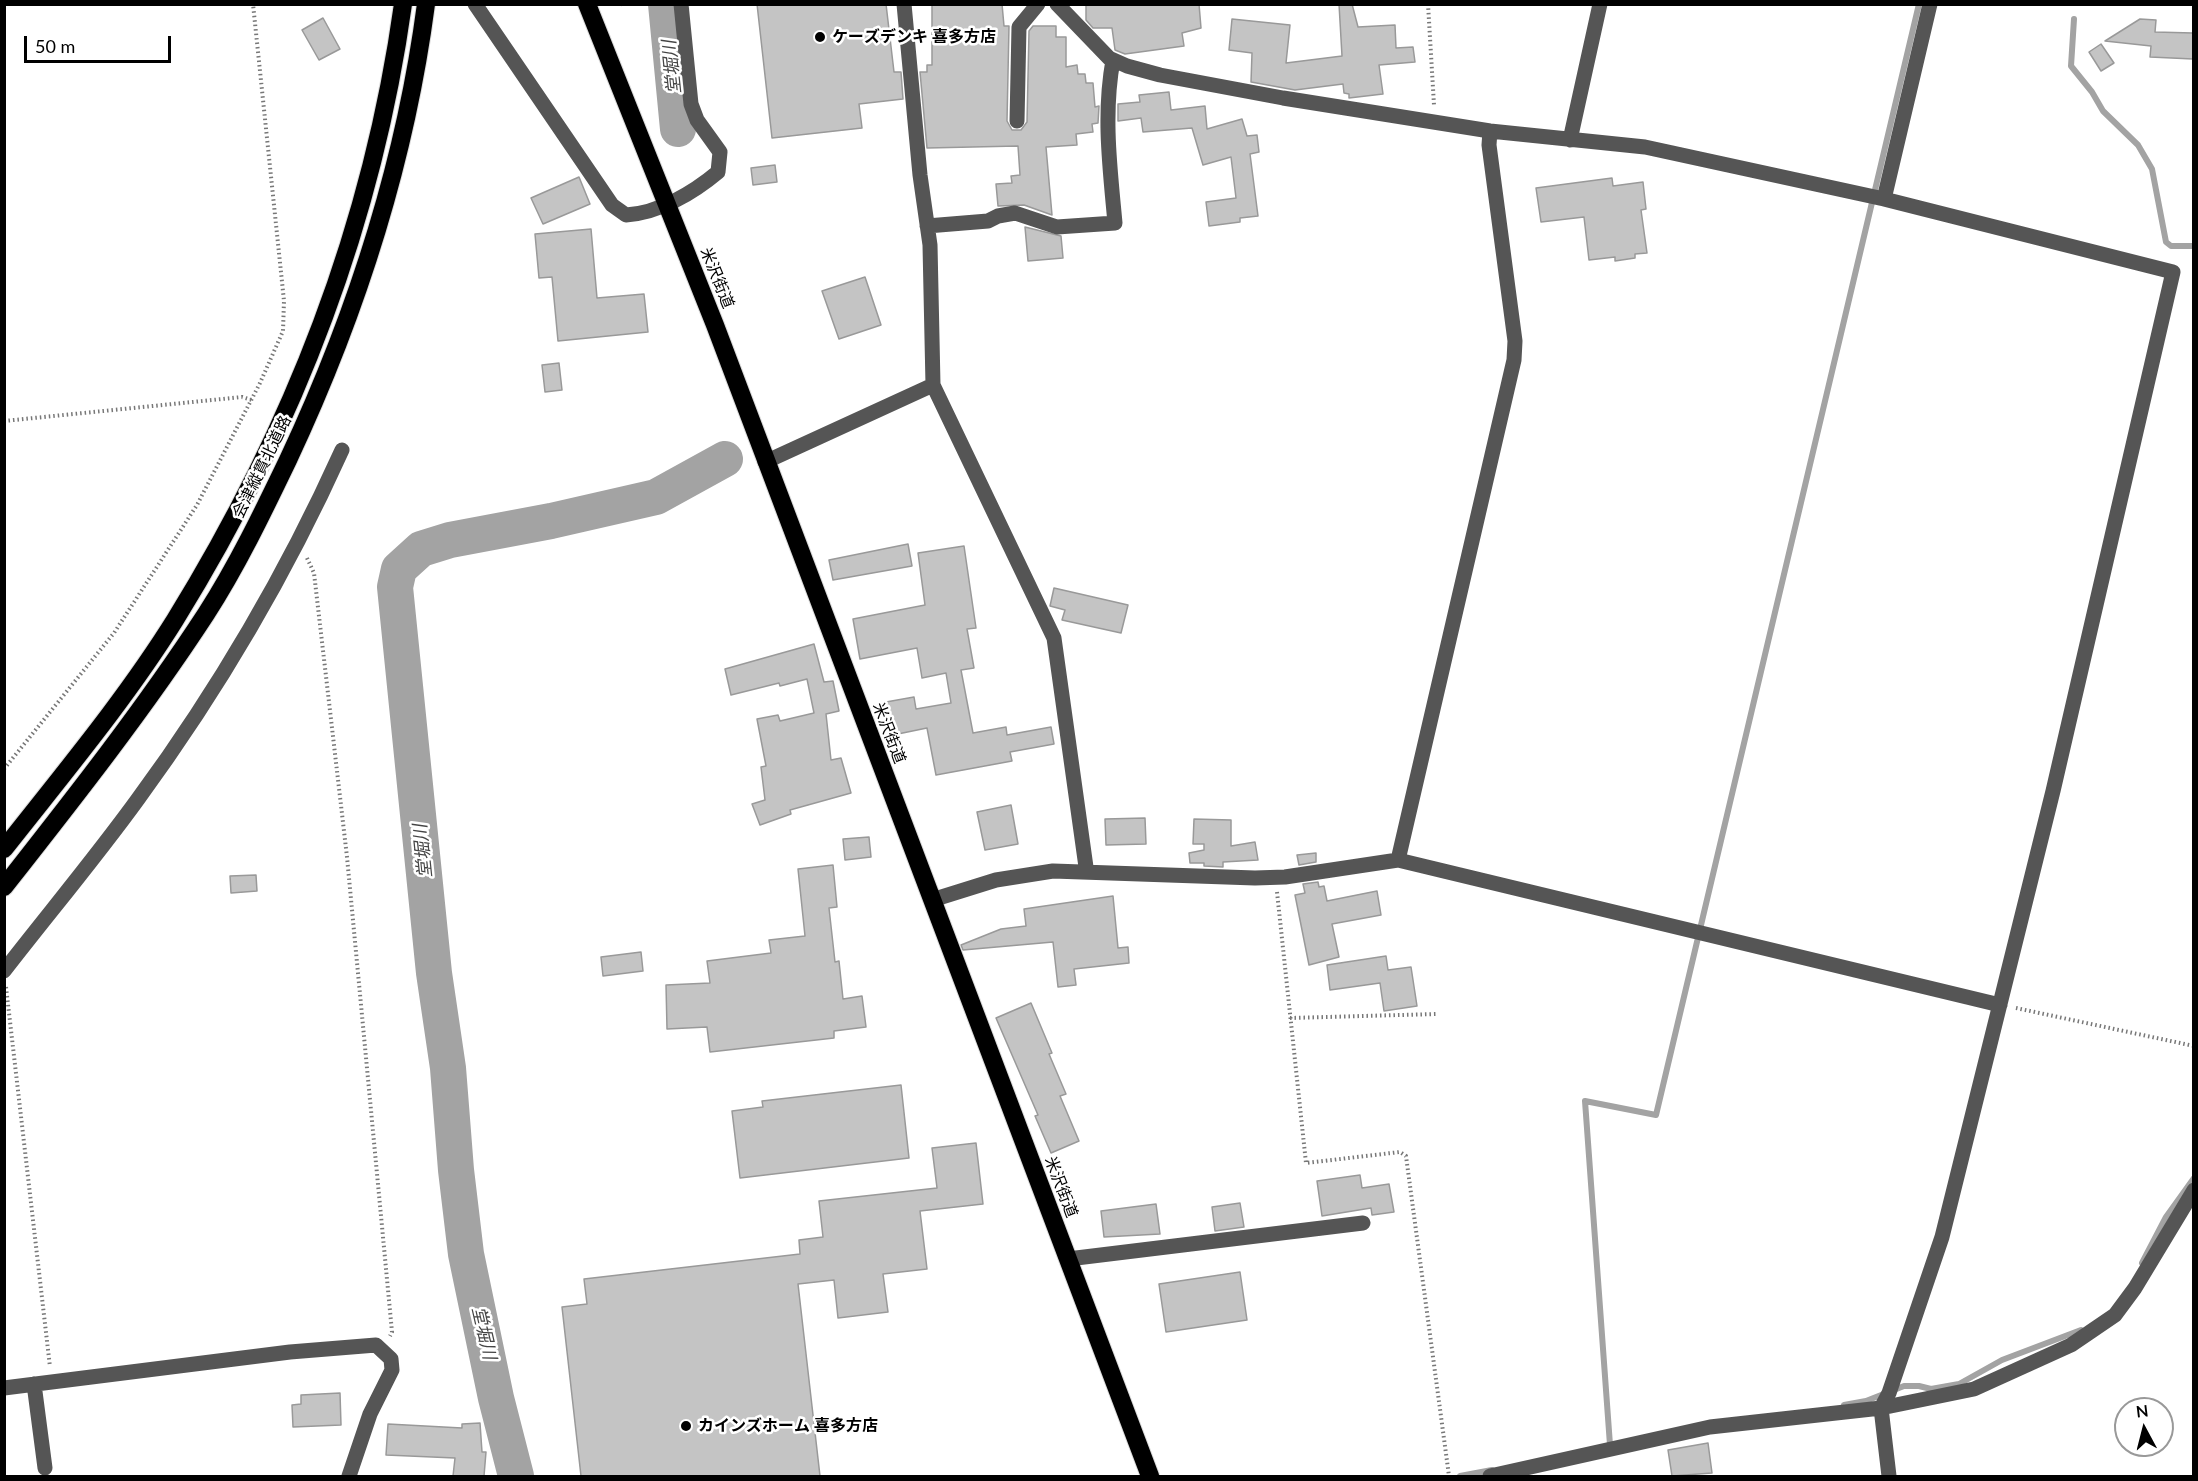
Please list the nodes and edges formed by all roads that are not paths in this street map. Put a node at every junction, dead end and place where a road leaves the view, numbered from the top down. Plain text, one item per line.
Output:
1 (403, 4) edge
2 (426, 4) edge
3 (475, 4) edge
4 (587, 4) edge
5 (681, 4) edge
6 (904, 4) edge
7 (1038, 4) edge
8 (1057, 4) edge
9 (1600, 4) edge
10 (1930, 4) edge
11 (1113, 60) junction
12 (1017, 121) dead end
13 (1490, 131) junction
14 (1570, 140) junction
15 (1884, 200) junction
16 (666, 204) junction
17 (927, 226) junction
18 (933, 386) junction
19 (342, 450) dead end
20 (765, 462) junction
21 (4, 849) edge
22 (1398, 860) junction
23 (1086, 867) dead end
24 (4, 887) edge
25 (932, 900) junction
26 (4, 971) edge
27 (2000, 1005) junction
28 (2193, 1190) edge
29 (1363, 1223) dead end
30 (1068, 1259) junction
31 (34, 1384) junction
32 (4, 1388) edge
33 (1881, 1408) junction
34 (45, 1468) dead end
35 (349, 1476) edge
36 (1150, 1476) edge
37 (1490, 1476) edge
38 (1889, 1476) edge

1 - 21 highway, 会津縦貫北道路
2 - 24 highway, 会津縦貫北道路
3 - 16 street
4 - 16 highway, 米沢街道
5 - 16 street
6 - 17 street
7 - 12 street
8 - 11 street
9 - 14 street
10 - 15 street
11 - 13 street
11 - 17 street
13 - 14 street
13 - 22 street
14 - 15 street
15 - 27 street
16 - 20 highway, 米沢街道
17 - 18 street
18 - 20 street
18 - 23 street
19 - 26 street
20 - 25 highway, 米沢街道
22 - 25 street
22 - 27 street
25 - 30 highway, 米沢街道
27 - 33 street
28 - 33 street
29 - 30 street
30 - 36 highway, 米沢街道
31 - 32 street
31 - 34 street
31 - 35 street
33 - 37 street
33 - 38 street

